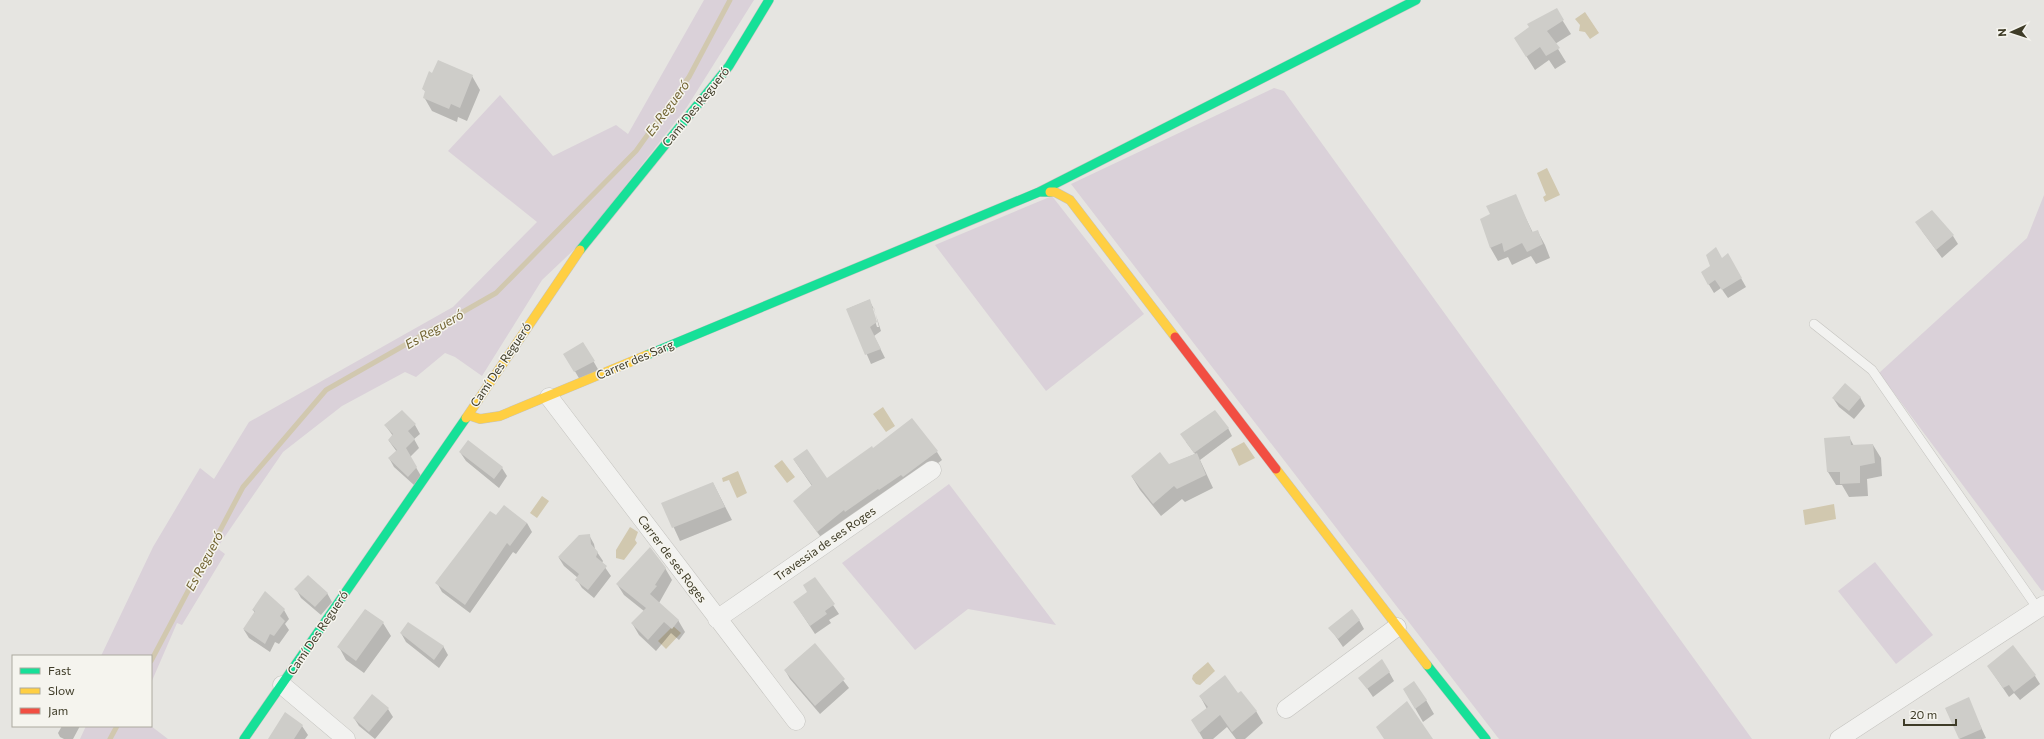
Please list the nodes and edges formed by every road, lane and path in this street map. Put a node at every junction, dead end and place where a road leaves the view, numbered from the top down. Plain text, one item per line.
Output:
1 (769, 0) edge
2 (1416, 0) edge
3 (1039, 192) junction
4 (1814, 324) dead end
5 (549, 397) junction
6 (468, 415) junction
7 (932, 470) dead end
8 (2041, 607) edge
9 (717, 619) junction
10 (1397, 627) junction
11 (282, 686) junction
12 (1286, 709) dead end
13 (796, 721) dead end
14 (244, 739) edge
15 (346, 739) edge
16 (1486, 739) edge
17 (1839, 739) edge

1 - 6 street, Camí Des Regueró
2 - 3 street, Carrer des Sarg
3 - 5 street, Carrer des Sarg
3 - 10 street
4 - 8 lane
5 - 6 street, Carrer des Sarg
5 - 9 street, Carrer de ses Roges
6 - 11 street, Camí Des Regueró
7 - 9 street, Travessia de ses Roges
8 - 17 street
9 - 13 street, Carrer de ses Roges
10 - 12 street
10 - 16 street
11 - 14 street, Camí Des Regueró
11 - 15 street

